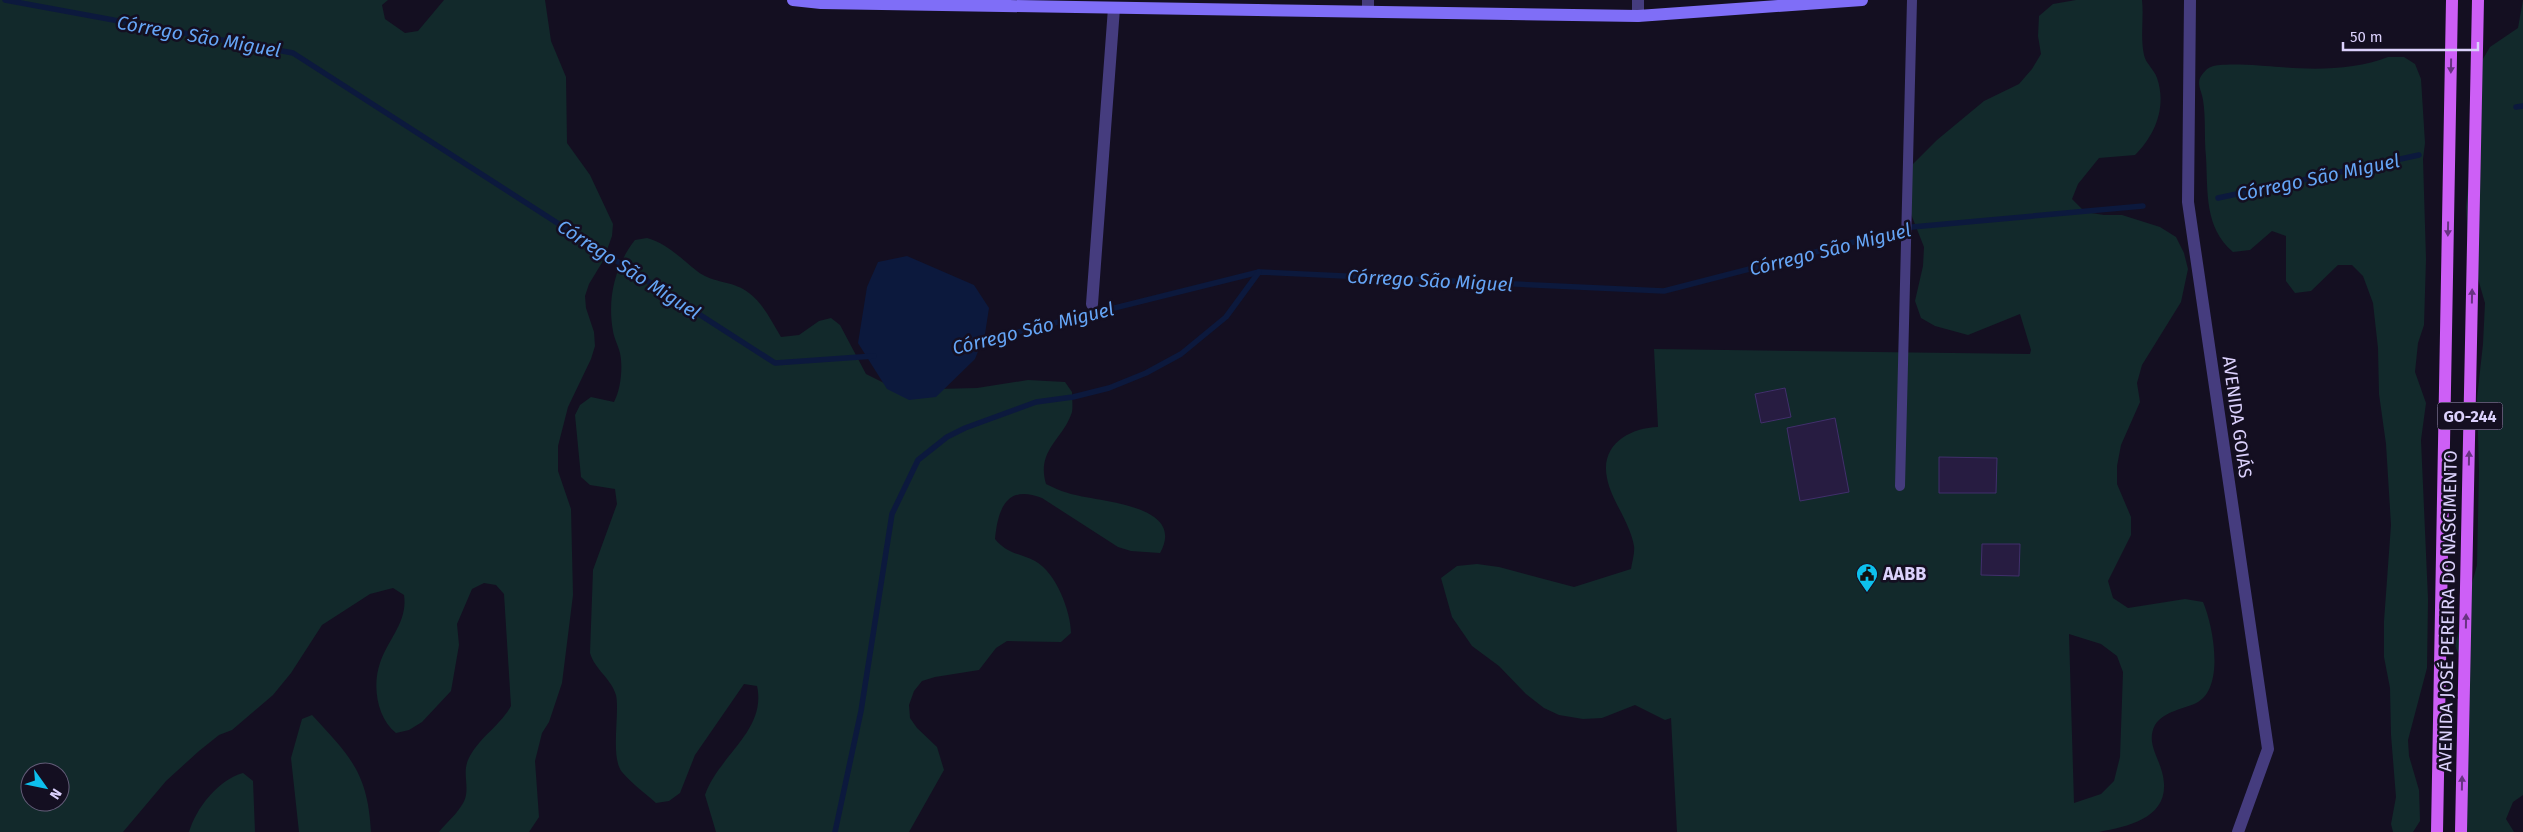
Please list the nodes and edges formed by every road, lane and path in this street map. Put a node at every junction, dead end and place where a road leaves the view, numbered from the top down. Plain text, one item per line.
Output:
1 (793, 0) edge
2 (1638, 0) edge
3 (1862, 0) edge
4 (1912, 0) edge
5 (2190, 0) edge
6 (2452, 0) edge
7 (2478, 0) edge
8 (821, 2) edge
9 (1091, 4) edge
10 (1368, 6) edge
11 (1114, 8) junction
12 (1638, 16) junction
13 (1092, 304) dead end
14 (1900, 486) dead end
15 (2238, 832) edge
16 (2437, 832) edge
17 (2461, 832) edge

1 - 8 street
2 - 12 street
3 - 12 street
4 - 14 lane
5 - 15 street, AVENIDA GOIÁS
6 -> 16 main road, AVENIDA JOSÉ PEREIRA DO NASCIMENTO / GO-244
17 -> 7 main road, AVENIDA JOSÉ PEREIRA DO NASCIMENTO / GO-244
8 - 9 street
9 - 11 street
10 - 11 street
10 - 12 street
11 - 13 street

